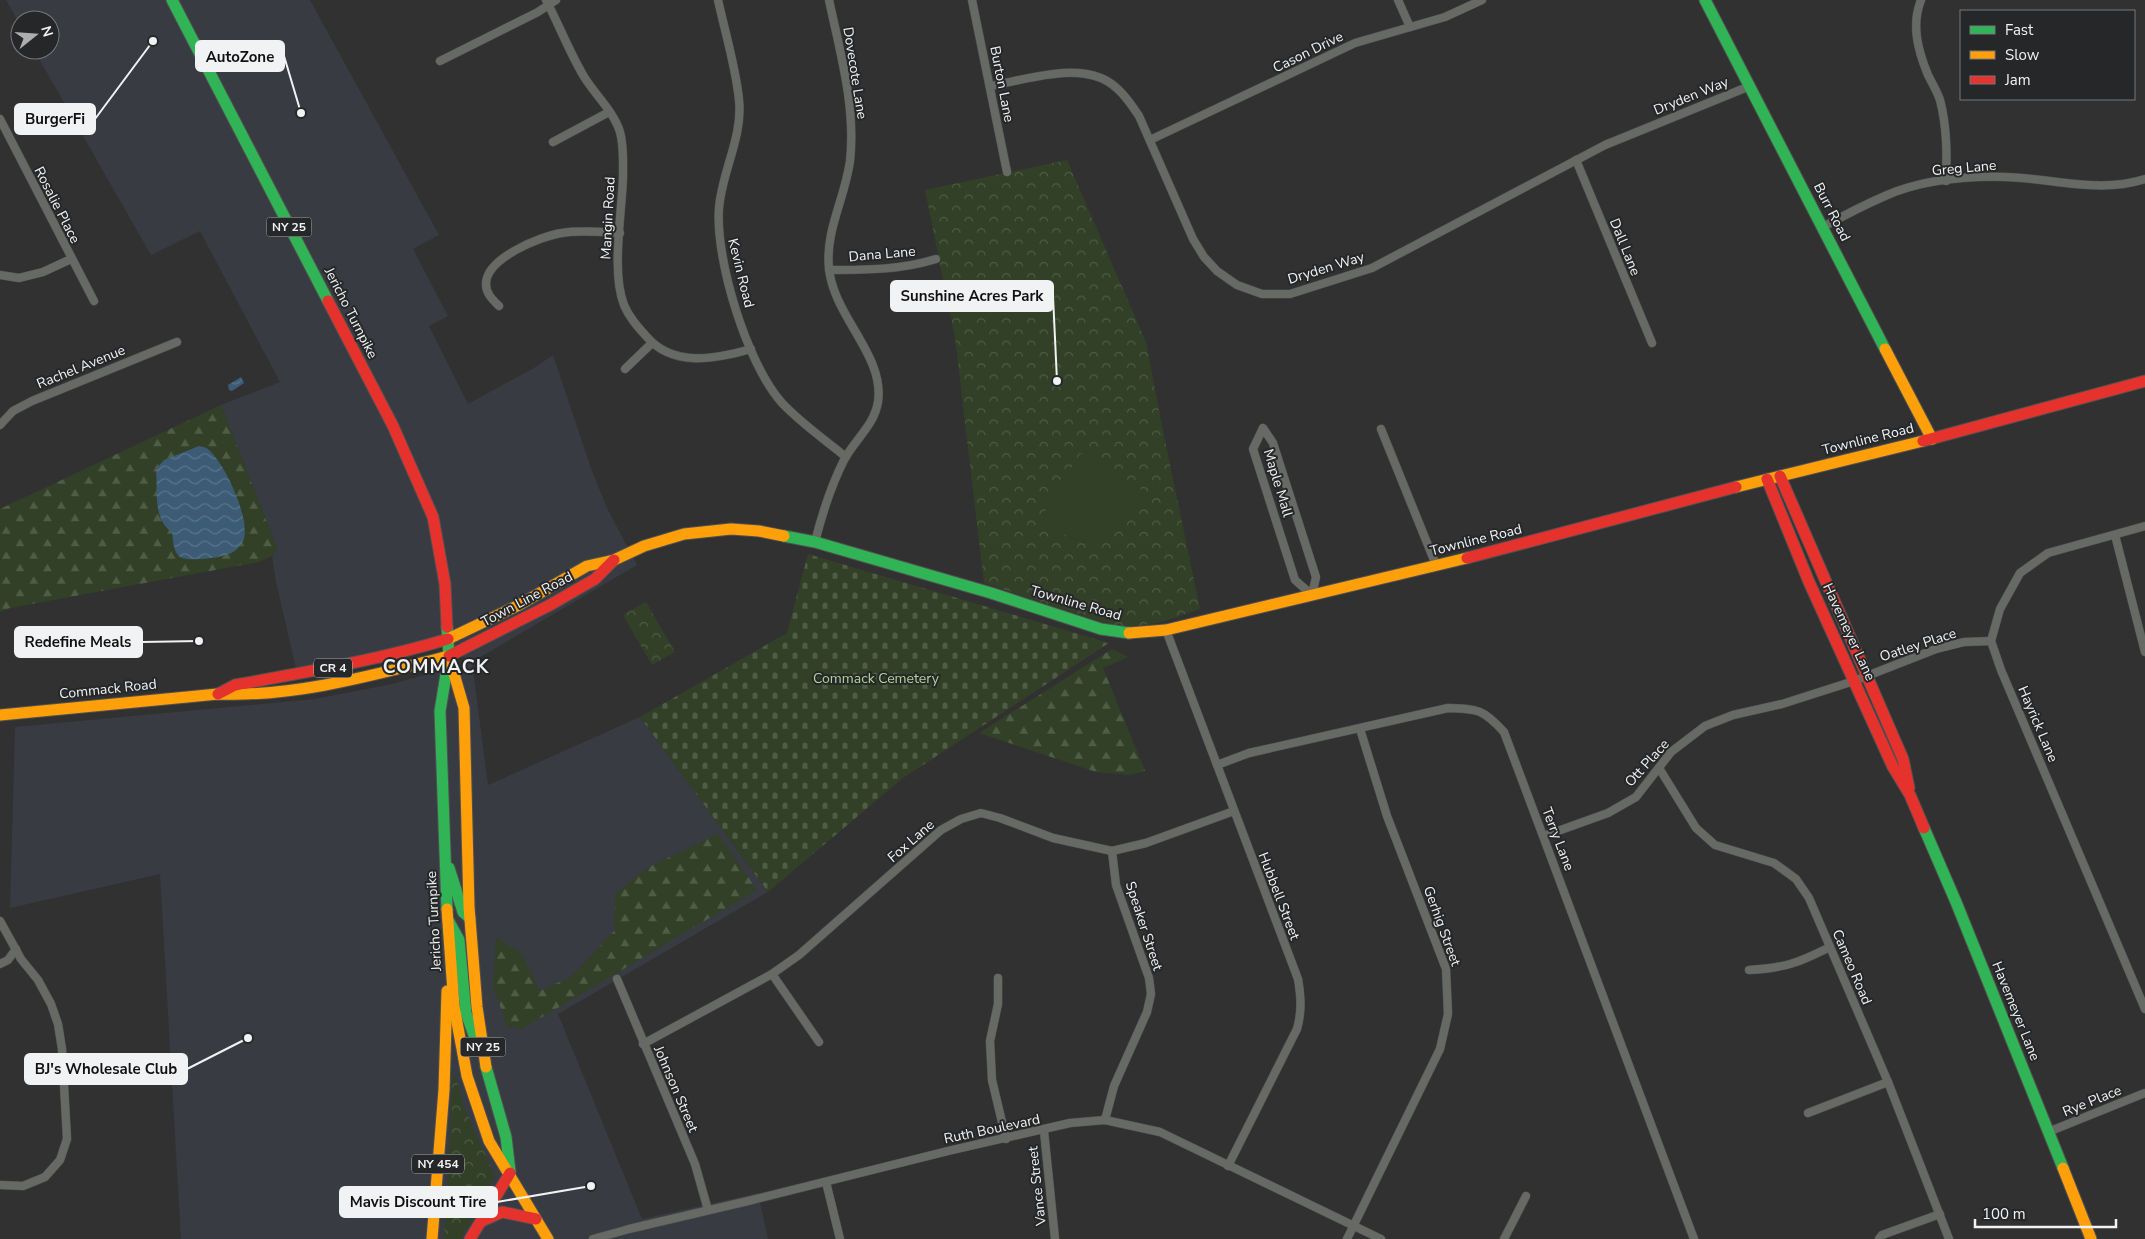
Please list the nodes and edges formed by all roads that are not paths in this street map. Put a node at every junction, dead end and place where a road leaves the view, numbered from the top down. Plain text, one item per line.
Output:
1 (172, 0) edge
2 (556, 0) edge
3 (718, 0) edge
4 (829, 0) edge
5 (972, 0) edge
6 (1398, 0) edge
7 (1482, 0) edge
8 (1705, 0) edge
9 (1921, 0) edge
10 (548, 3) edge
11 (1410, 26) junction
12 (440, 61) dead end
13 (990, 86) junction
14 (1750, 86) junction
15 (609, 112) junction
16 (0, 119) edge
17 (1150, 140) junction
18 (553, 142) dead end
19 (1576, 160) junction
20 (1007, 172) dead end
21 (2145, 179) edge
22 (1946, 180) junction
23 (1823, 226) junction
24 (620, 233) junction
25 (71, 259) junction
26 (936, 259) dead end
27 (829, 270) junction
28 (0, 275) edge
29 (94, 301) dead end
30 (499, 306) dead end
31 (177, 342) dead end
32 (652, 343) junction
33 (1652, 343) dead end
34 (751, 349) junction
35 (625, 369) dead end
36 (2145, 381) edge
37 (0, 425) edge
38 (1380, 429) dead end
39 (1932, 439) junction
40 (846, 457) junction
41 (1780, 476) junction
42 (1767, 479) junction
43 (2145, 526) edge
44 (2115, 534) junction
45 (815, 542) junction
46 (614, 560) junction
47 (1436, 565) junction
48 (1312, 595) junction
49 (1166, 630) junction
50 (448, 639) junction
51 (1992, 641) junction
52 (2145, 652) edge
53 (449, 656) junction
54 (1867, 675) junction
55 (1854, 681) junction
56 (218, 694) junction
57 (0, 715) edge
58 (1360, 729) junction
59 (1217, 765) junction
60 (1659, 768) junction
61 (1910, 795) junction
62 (1234, 811) junction
63 (1544, 836) junction
64 (468, 842) junction
65 (446, 843) junction
66 (1112, 851) junction
67 (446, 863) junction
68 (469, 884) junction
69 (470, 918) junction
70 (448, 920) junction
71 (0, 922) edge
72 (1830, 947) junction
73 (16, 949) junction
74 (451, 959) junction
75 (0, 964) edge
76 (1749, 970) dead end
77 (772, 974) junction
78 (998, 978) dead end
79 (617, 979) dead end
80 (2145, 1009) edge
81 (819, 1042) dead end
82 (644, 1044) junction
83 (485, 1062) junction
84 (1888, 1082) junction
85 (2145, 1093) edge
86 (1808, 1113) dead end
87 (1106, 1120) junction
88 (1044, 1131) junction
89 (2048, 1132) junction
90 (1006, 1139) junction
91 (1228, 1166) junction
92 (510, 1173) junction
93 (826, 1182) junction
94 (0, 1184) edge
95 (1526, 1196) dead end
96 (708, 1210) junction
97 (1940, 1214) junction
98 (536, 1218) junction
99 (478, 1224) junction
100 (1353, 1226) junction
101 (432, 1239) edge
102 (470, 1239) edge
103 (548, 1239) edge
104 (593, 1239) edge
105 (840, 1239) edge
106 (1055, 1239) edge
107 (1348, 1239) edge
108 (1381, 1239) edge
109 (1504, 1239) edge
110 (1694, 1239) edge
111 (1879, 1239) edge
112 (1950, 1239) edge
113 (2092, 1239) edge

1 - 50 main road, Jericho Turnpike / NY 25
2 - 10 street
3 - 34 street, Kevin Road
4 - 27 street, Dovecote Lane
5 - 13 street, Burton Lane
6 - 11 street
7 - 11 street, Cason Drive
8 - 14 main road, Burr Road
9 - 22 street
10 - 12 street
10 - 15 street, Mangin Road
11 - 17 street, Cason Drive
13 - 17 street, Dryden Way
13 - 20 street, Burton Lane
14 - 19 street, Dryden Way
14 - 23 main road, Burr Road
15 - 18 street
15 - 24 street, Mangin Road
16 - 25 street, Rosalie Place
17 - 19 street, Dryden Way
19 - 33 street, Dall Lane
21 - 22 street, Greg Lane
22 - 23 street, Greg Lane
23 - 39 main road, Burr Road
24 - 30 street
24 - 32 street, Mangin Road
25 - 28 street
25 - 29 street, Rosalie Place
26 - 27 street, Dana Lane
27 - 40 street, Dovecote Lane
31 - 37 street, Rachel Avenue
32 - 34 street, Mangin Road
32 - 35 street
34 - 40 street, Kevin Road
36 - 39 main road, Townline Road / CR 4
38 - 47 street
39 - 41 main road, Townline Road / CR 4
40 - 45 street, Dovecote Lane
41 - 42 main road, Townline Road / CR 4
41 - 54 main road, Havemeyer Lane
42 - 47 main road, Townline Road / CR 4
42 - 55 main road, Havemeyer Lane
43 - 44 street
44 - 51 street
44 - 52 street
45 - 46 main road, Town Line Road / CR 4
45 - 49 main road, Townline Road / CR 4
46 - 50 main road, Town Line Road / CR 4
46 - 53 main road, Town Line Road / CR 4
47 - 48 main road, Townline Road / CR 4
48 - 48 street, Maple Mall
48 - 49 main road, Townline Road / CR 4
49 - 59 street, Hubbell Street
50 - 53 main road, Jericho Turnpike / NY 25
50 - 56 main road, Commack Road / CR 4
51 - 54 street, Oatley Place
51 - 80 street, Hayrick Lane
53 - 56 main road, Commack Road / CR 4
53 - 64 main road, Jericho Turnpike / NY 25
53 - 65 main road, Jericho Turnpike / NY 25
54 - 55 street, Oatley Place
54 - 61 main road, Havemeyer Lane
55 - 60 street, Ott Place
55 - 61 main road, Havemeyer Lane
56 - 57 main road, Commack Road / CR 4
58 - 59 street, Terry Lane
58 - 63 street, Terry Lane
58 - 100 street, Gerhig Street
59 - 62 street, Hubbell Street
60 - 63 street, Ott Place
60 - 72 street, Cameo Road
61 - 89 main road, Havemeyer Lane
62 - 66 street, Fox Lane
62 - 91 street, Hubbell Street
63 - 110 street, Terry Lane
64 - 65 main road
64 - 68 main road, Jericho Turnpike / NY 25
65 - 67 main road, Jericho Turnpike / NY 25
65 - 68 main road
66 - 77 street, Fox Lane
66 - 87 street, Speaker Street
67 - 69 main road
67 - 70 main road, Jericho Turnpike / NY 25
68 - 69 main road, Jericho Turnpike / NY 25
69 - 83 main road, Jericho Turnpike / NY 25
70 - 74 main road, Jericho Turnpike / NY 25
70 - 83 main road
71 - 73 street
72 - 76 street
72 - 84 street, Cameo Road
73 - 75 street
73 - 94 street
74 - 92 main road, Jericho Turnpike / NY 25
74 - 101 main road, NY 454
77 - 81 street
77 - 82 street, Fox Lane
78 - 90 street
79 - 82 street, Johnson Street
82 - 96 street, Johnson Street
83 - 92 main road, Jericho Turnpike / NY 25
84 - 86 street
84 - 97 street, Cameo Road
85 - 89 street, Rye Place
87 - 88 street, Ruth Boulevard
87 - 91 street, Ruth Boulevard
88 - 90 street, Ruth Boulevard
88 - 106 street, Vance Street
89 - 113 main road, Havemeyer Lane
90 - 93 street, Ruth Boulevard
91 - 100 street, Ruth Boulevard
92 - 98 main road, Jericho Turnpike / NY 25
92 - 99 main road
93 - 96 street, Ruth Boulevard
93 - 105 street
95 - 109 street
96 - 104 street, Ruth Boulevard
97 - 111 street
97 - 112 street, Cameo Road
98 - 99 main road
98 - 103 main road, Jericho Turnpike / NY 25
99 - 102 main road
100 - 107 street, Gerhig Street
100 - 108 street, Ruth Boulevard

